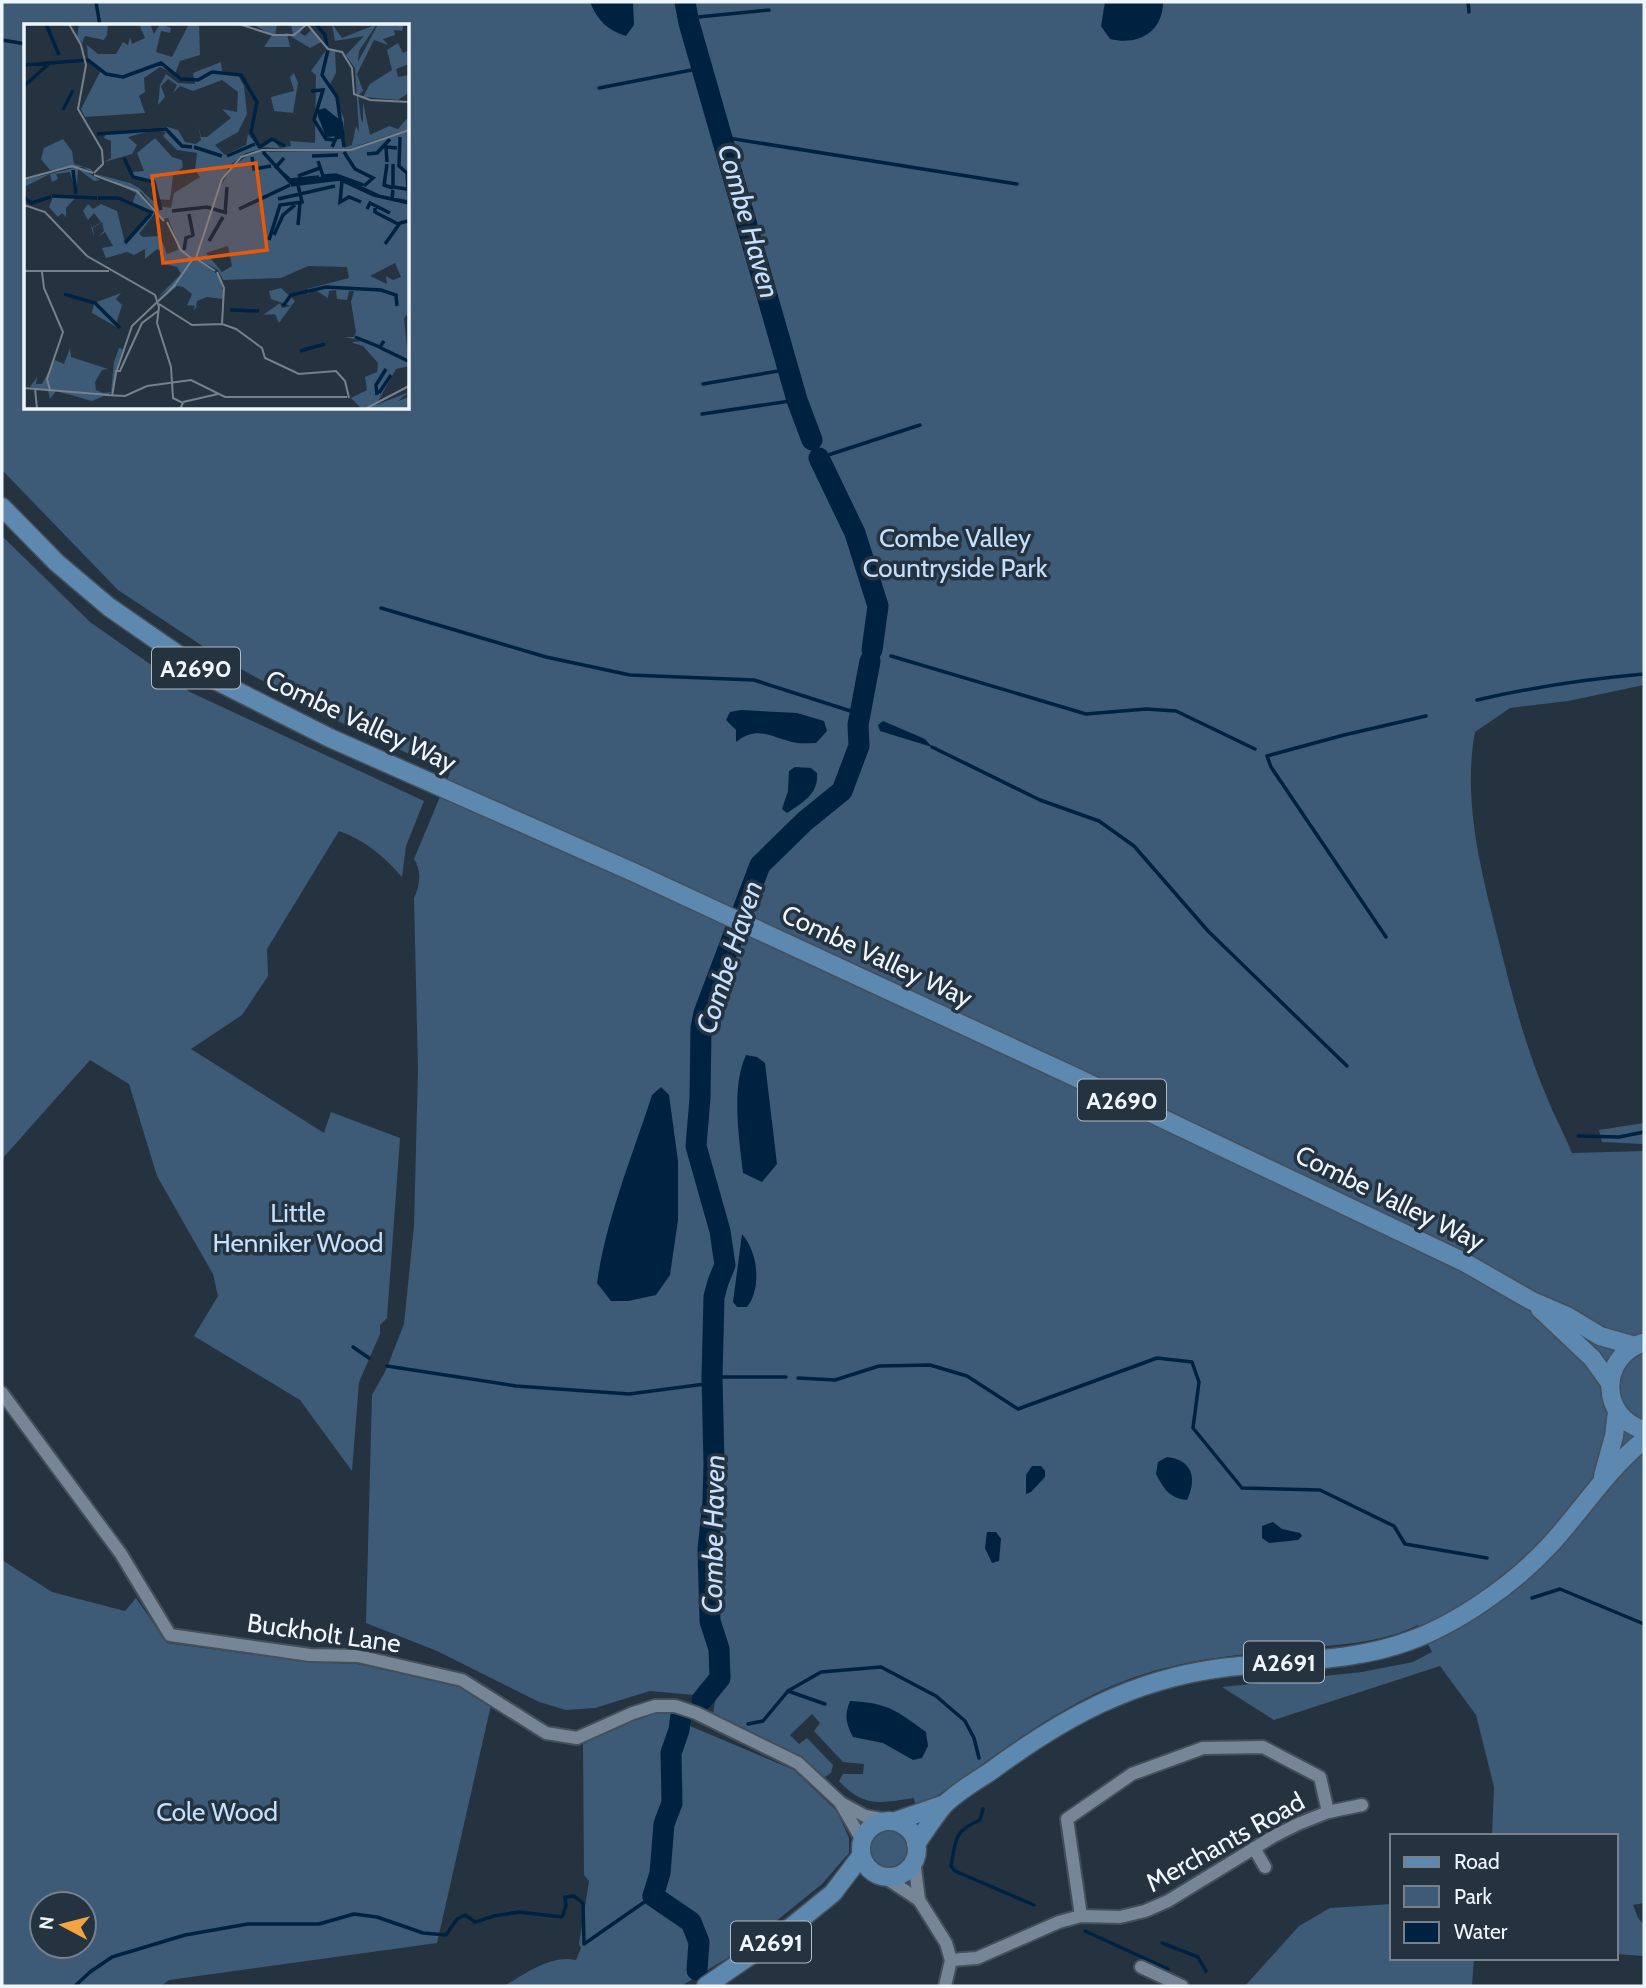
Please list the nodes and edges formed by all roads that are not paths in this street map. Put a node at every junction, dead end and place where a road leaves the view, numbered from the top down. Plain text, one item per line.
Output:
1 (2, 507) edge
2 (1532, 1301) junction
3 (1640, 1344) edge
4 (1609, 1383) junction
5 (2, 1393) edge
6 (1617, 1412) junction
7 (1644, 1430) edge
8 (1644, 1440) edge
9 (1600, 1486) junction
10 (841, 1803) junction
11 (945, 1804) junction
12 (1362, 1805) dead end
13 (1328, 1812) junction
14 (891, 1821) junction
15 (862, 1848) junction
16 (1254, 1848) junction
17 (916, 1852) junction
18 (1265, 1867) dead end
19 (880, 1875) junction
20 (833, 1893) junction
21 (919, 1900) junction
22 (1081, 1916) junction
23 (951, 1959) junction
24 (1141, 1967) dead end
25 (706, 1986) edge
26 (945, 1986) edge
27 (1182, 1986) edge

1 - 2 main road, Combe Valley Way / A2690
2 - 3 main road, Combe Valley Way / A2690
2 - 4 main road, Combe Valley Way / A2690
3 - 4 main road
4 - 6 main road
5 - 10 street, Buckholt Lane
6 - 7 main road
6 - 9 main road, A2691
8 - 9 main road, A2691
9 - 11 main road, A2691
10 - 14 street, Buckholt Lane
10 - 15 street, Buckholt Lane
11 - 14 main road, A2691
11 - 17 main road, A2691
12 - 13 street, Merchants Road
13 - 16 street, Merchants Road
13 - 22 street
14 - 15 main road
14 - 17 main road
15 - 19 main road
15 - 20 main road, A2691
16 - 18 street
16 - 22 street, Merchants Road
17 - 19 main road
17 - 21 street
19 - 20 main road, A2691
19 - 21 street
20 - 25 main road, A2691
21 - 23 street
22 - 23 street, Merchants Road
23 - 26 street
24 - 27 street

